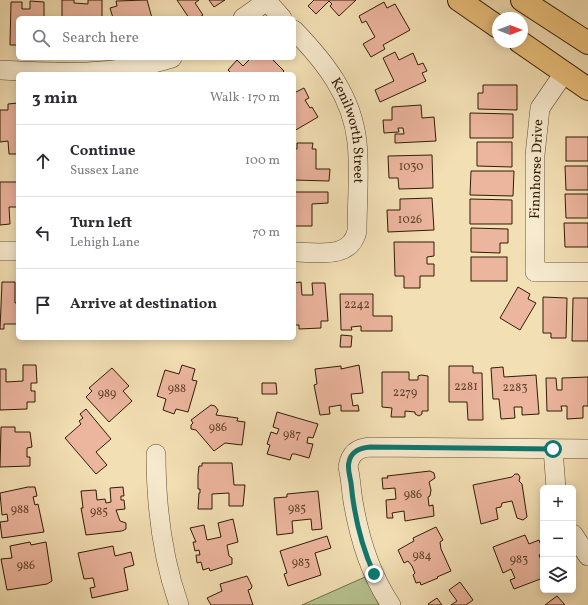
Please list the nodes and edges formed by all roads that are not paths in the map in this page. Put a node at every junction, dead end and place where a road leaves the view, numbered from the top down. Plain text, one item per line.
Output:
1 (459, 0) edge
2 (522, 0) edge
3 (266, 1) edge
4 (246, 16) edge
5 (280, 16) edge
6 (492, 23) edge
7 (296, 32) edge
8 (588, 43) edge
9 (528, 47) edge
10 (165, 60) edge
11 (0, 70) edge
12 (33, 72) edge
13 (82, 72) edge
14 (564, 72) junction
15 (588, 89) edge
16 (0, 251) edge
17 (16, 251) edge
18 (296, 252) edge
19 (588, 272) edge
20 (553, 449) junction
21 (588, 449) edge
22 (156, 454) dead end
23 (556, 485) edge
24 (576, 538) edge
25 (588, 556) edge
26 (179, 605) edge
27 (391, 605) edge

1 - 6 main road
2 - 8 main road
3 - 4 street
3 - 5 street
7 - 18 street, Kenilworth Street
9 - 14 main road
10 - 13 street
11 - 12 street
14 - 15 main road
14 - 19 street, Finnhorse Drive
16 - 17 street
20 - 21 street
20 - 23 street
20 - 27 street
22 - 26 street
24 - 25 street

